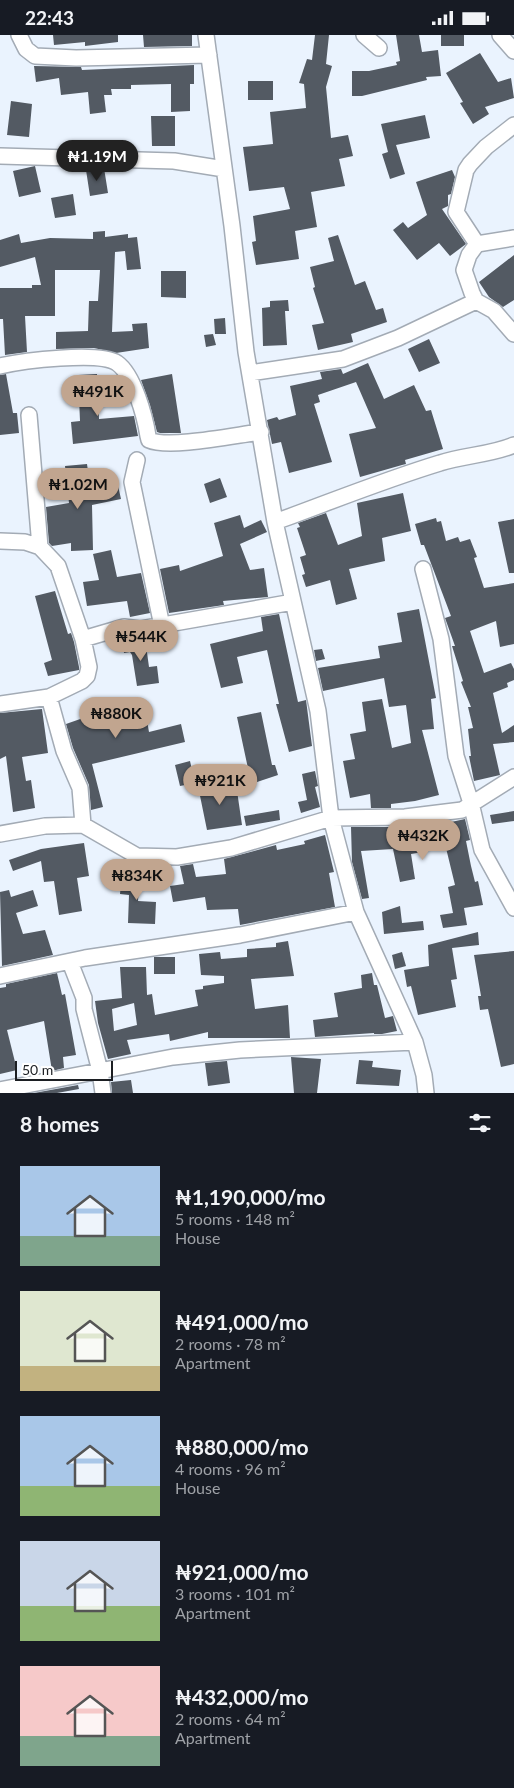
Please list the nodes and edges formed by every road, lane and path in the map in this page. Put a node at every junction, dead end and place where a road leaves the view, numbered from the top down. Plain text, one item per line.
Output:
1 (19, 35) edge
2 (206, 35) edge
3 (364, 35) edge
4 (500, 35) edge
5 (379, 48) dead end
6 (514, 51) edge
7 (209, 55) junction
8 (514, 125) edge
9 (0, 156) edge
10 (224, 169) junction
11 (514, 238) edge
12 (477, 244) junction
13 (476, 301) junction
14 (514, 334) edge
15 (0, 365) edge
16 (250, 373) junction
17 (29, 415) dead end
18 (261, 432) junction
19 (514, 445) edge
20 (137, 460) dead end
21 (275, 523) junction
22 (0, 541) edge
23 (40, 547) junction
24 (423, 569) dead end
25 (294, 602) junction
26 (162, 625) junction
27 (83, 639) junction
28 (49, 697) junction
29 (0, 704) edge
30 (514, 777) edge
31 (472, 803) junction
32 (331, 818) junction
33 (83, 825) junction
34 (0, 834) edge
35 (514, 908) edge
36 (356, 912) junction
37 (70, 962) junction
38 (0, 976) edge
39 (415, 1042) junction
40 (100, 1071) junction
41 (0, 1090) edge
42 (103, 1093) edge
43 (426, 1093) edge

1 - 7 street
2 - 7 street
3 - 5 street
4 - 6 street
7 - 10 street
8 - 12 street
9 - 10 street
10 - 16 street
11 - 12 street
12 - 13 street
13 - 14 street
13 - 16 street
15 - 18 street
16 - 18 street
17 - 23 street
18 - 21 street
19 - 21 street
20 - 26 street
21 - 25 street
22 - 23 street
23 - 27 street
24 - 31 street
25 - 26 street
25 - 32 street
26 - 27 street
27 - 28 street
28 - 29 street
28 - 33 street
30 - 31 street
31 - 32 street
31 - 35 street
32 - 33 street
32 - 36 street
33 - 34 street
36 - 37 street
36 - 39 street
37 - 38 street
37 - 40 street
39 - 40 street
39 - 43 street
40 - 41 street
40 - 42 street

